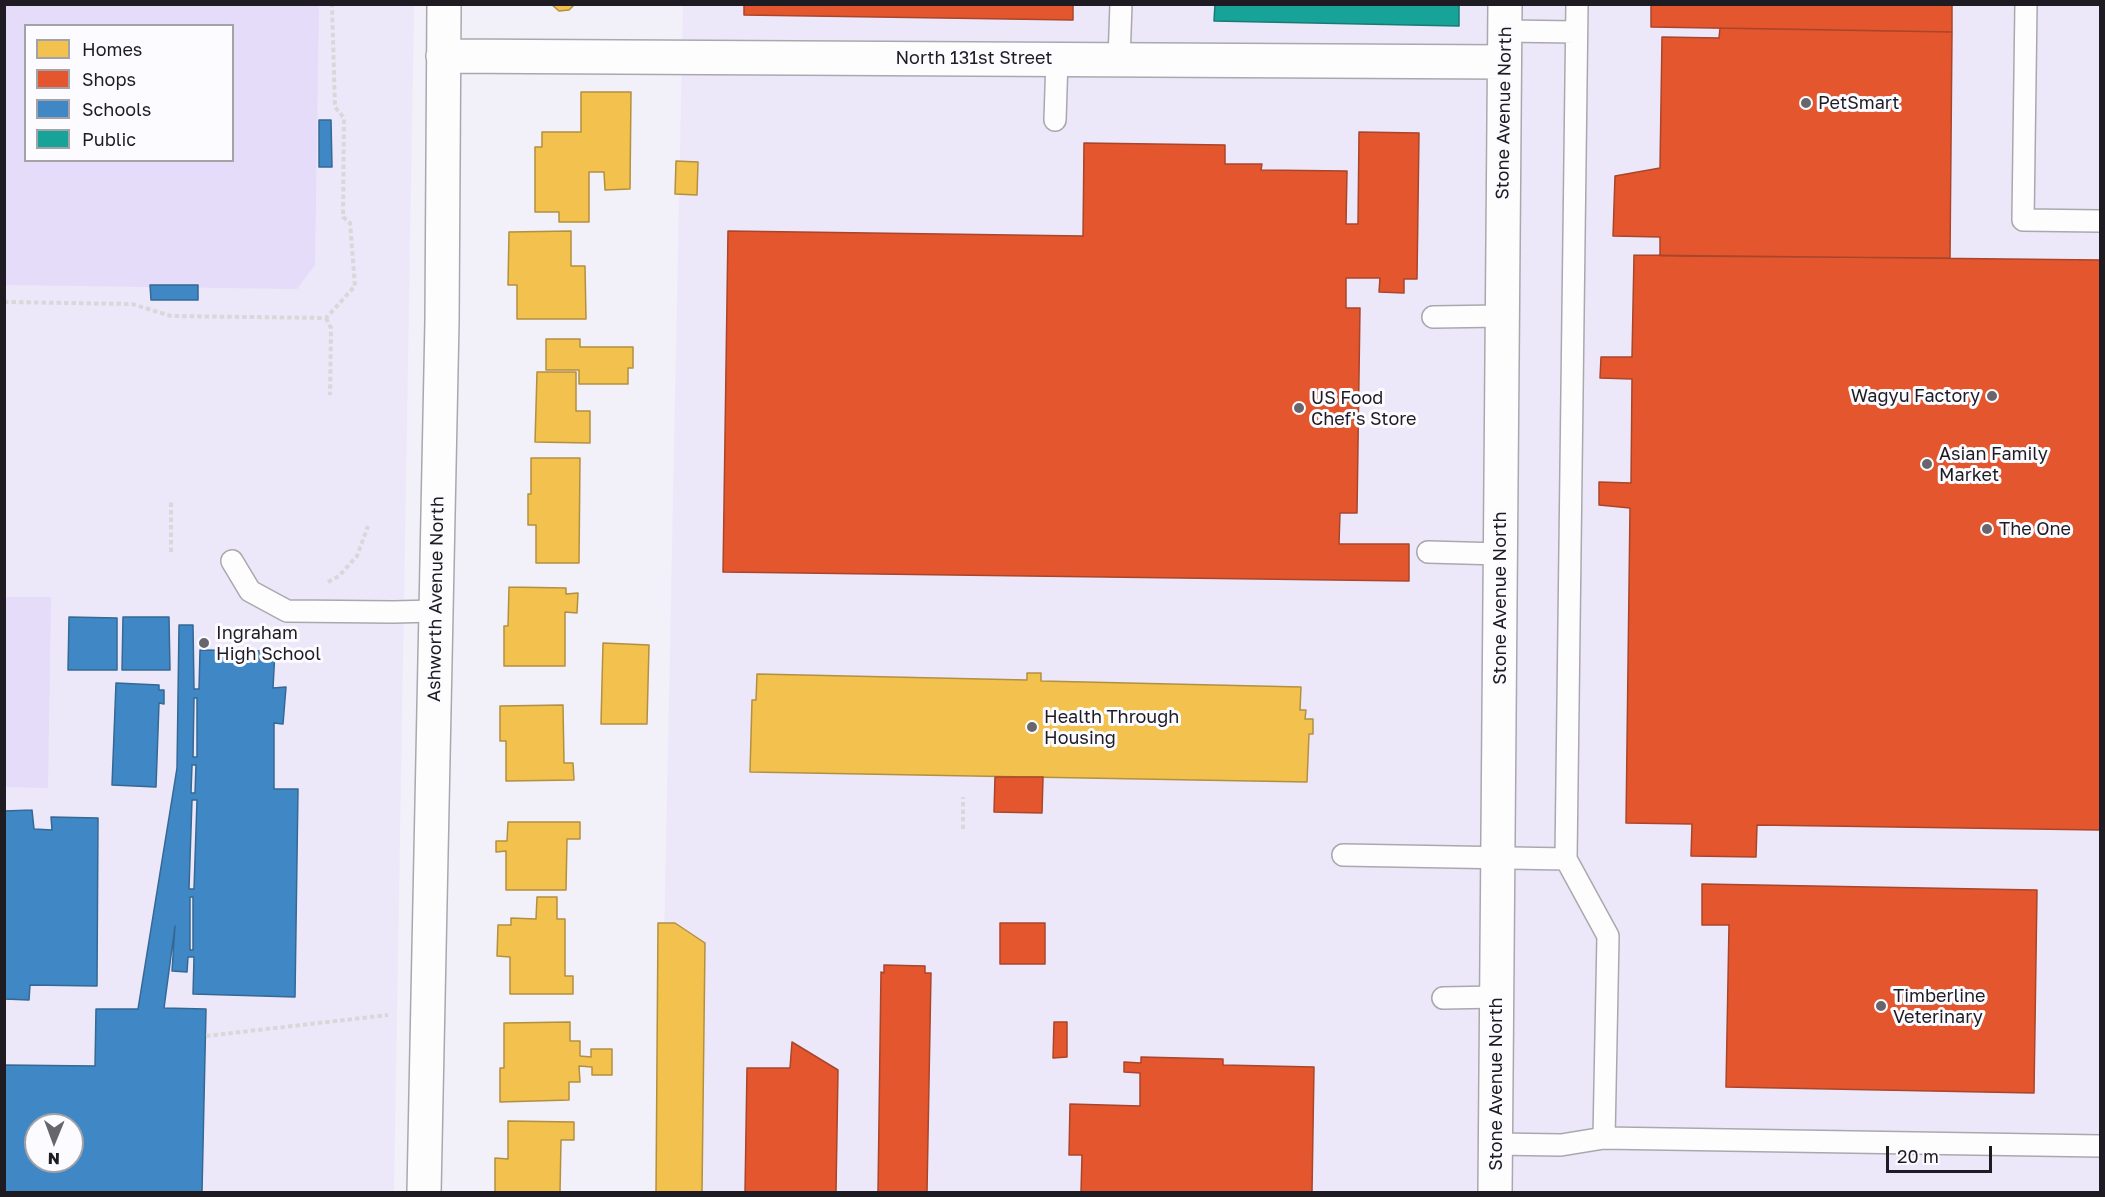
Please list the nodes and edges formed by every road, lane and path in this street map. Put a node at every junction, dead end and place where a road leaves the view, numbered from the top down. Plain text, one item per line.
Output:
1 (332, 4) edge
2 (444, 4) edge
3 (1121, 4) edge
4 (1577, 4) edge
5 (2026, 4) edge
6 (1576, 32) junction
7 (1505, 33) edge
8 (443, 56) junction
9 (1057, 59) junction
10 (1119, 60) junction
11 (1055, 120) dead end
12 (2100, 221) edge
13 (4, 302) edge
14 (1502, 316) junction
15 (1433, 317) dead end
16 (326, 318) junction
17 (330, 395) dead end
18 (171, 501) dead end
19 (368, 526) dead end
20 (171, 552) dead end
21 (1428, 552) dead end
22 (1500, 554) junction
23 (232, 561) dead end
24 (322, 586) dead end
25 (435, 611) junction
26 (963, 797) dead end
27 (963, 829) dead end
28 (1343, 855) dead end
29 (1498, 857) junction
30 (1566, 859) junction
31 (1497, 997) junction
32 (1443, 998) dead end
33 (388, 1015) dead end
34 (206, 1036) dead end
35 (1604, 1138) junction
36 (1496, 1144) junction
37 (2100, 1146) edge
38 (424, 1192) edge
39 (1495, 1192) edge

1 - 16 path
2 - 8 street, Ashworth Avenue North
3 - 10 lane
4 - 6 lane
5 - 12 lane
6 - 7 lane
6 - 30 lane
7 - 10 street, North 131st Street
7 - 14 street, Stone Avenue North
8 - 9 street, North 131st Street
8 - 25 street, Ashworth Avenue North
9 - 10 street, North 131st Street
9 - 11 lane
13 - 16 path
14 - 15 lane
14 - 22 street, Stone Avenue North
16 - 17 path
18 - 20 path
19 - 24 path
21 - 22 lane
22 - 29 street, Stone Avenue North
23 - 25 lane
25 - 38 street, Ashworth Avenue North
26 - 27 path
28 - 29 lane
29 - 30 lane
29 - 31 street, Stone Avenue North
30 - 35 lane
31 - 32 lane
31 - 36 street, Stone Avenue North
33 - 34 path
35 - 36 lane
35 - 37 lane
36 - 39 street, Stone Avenue North

